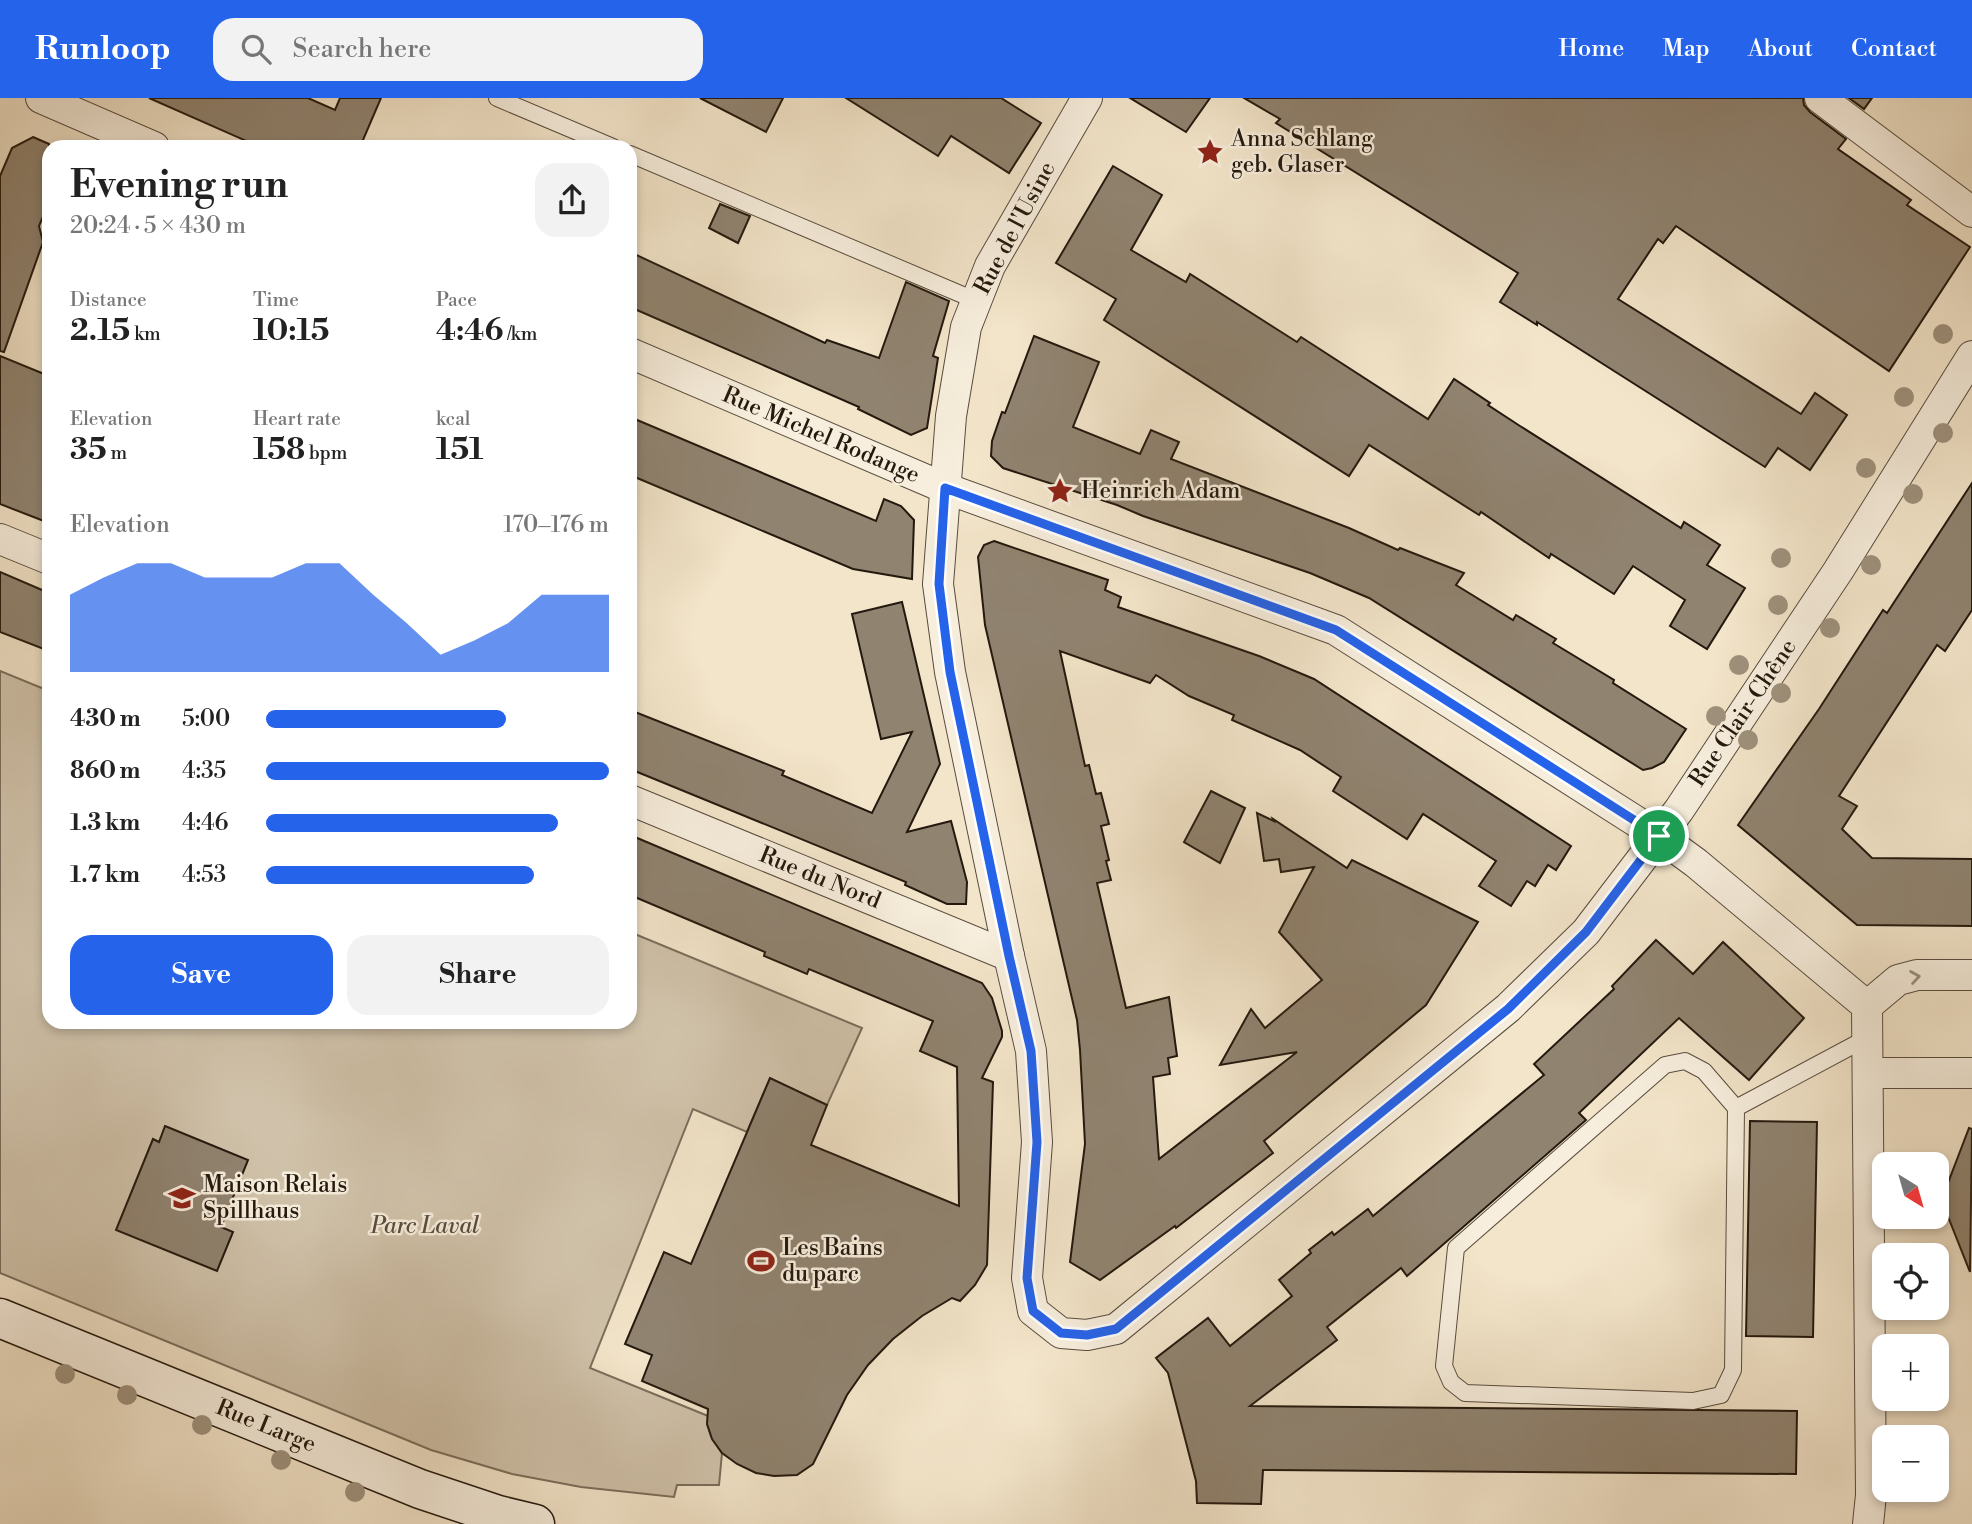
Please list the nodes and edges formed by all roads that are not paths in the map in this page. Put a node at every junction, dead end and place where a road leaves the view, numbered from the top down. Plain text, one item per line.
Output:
1 (41, 98) edge
2 (497, 98) edge
3 (1087, 98) edge
4 (1820, 98) edge
5 (139, 140) edge
6 (596, 140) edge
7 (637, 157) edge
8 (1972, 212) edge
9 (976, 301) junction
10 (637, 356) edge
11 (1972, 356) edge
12 (945, 488) junction
13 (0, 539) edge
14 (42, 556) edge
15 (637, 803) edge
16 (1659, 836) junction
17 (1009, 956) junction
18 (1972, 975) edge
19 (1867, 1006) junction
20 (1867, 1038) junction
21 (1868, 1073) junction
22 (1972, 1073) edge
23 (1736, 1108) junction
24 (0, 1318) edge
25 (1116, 1329) joint
26 (535, 1524) edge
27 (1868, 1524) edge

1 - 5 street
2 - 6 lane
3 - 9 street, Rue de l'Usine
4 - 8 street
7 - 9 lane
9 - 12 street, Rue de l'Usine
10 - 12 street, Rue Michel Rodange
11 - 16 street, Rue Clair-Chêne
12 - 16 street, Rue Michel Rodange
12 - 17 street, Rue de l'Usine
13 - 14 street
15 - 17 street, Rue du Nord
16 - 19 street, Rue Michel Rodange
16 - 25 street, Rue Clair-Chêne
17 - 25 street, Rue de l'Usine
19 -> 18 street
19 - 20 street
20 - 21 street
20 - 23 lane
21 - 22 street
21 - 27 street
23 - 23 lane
24 - 26 street, Rue Large

